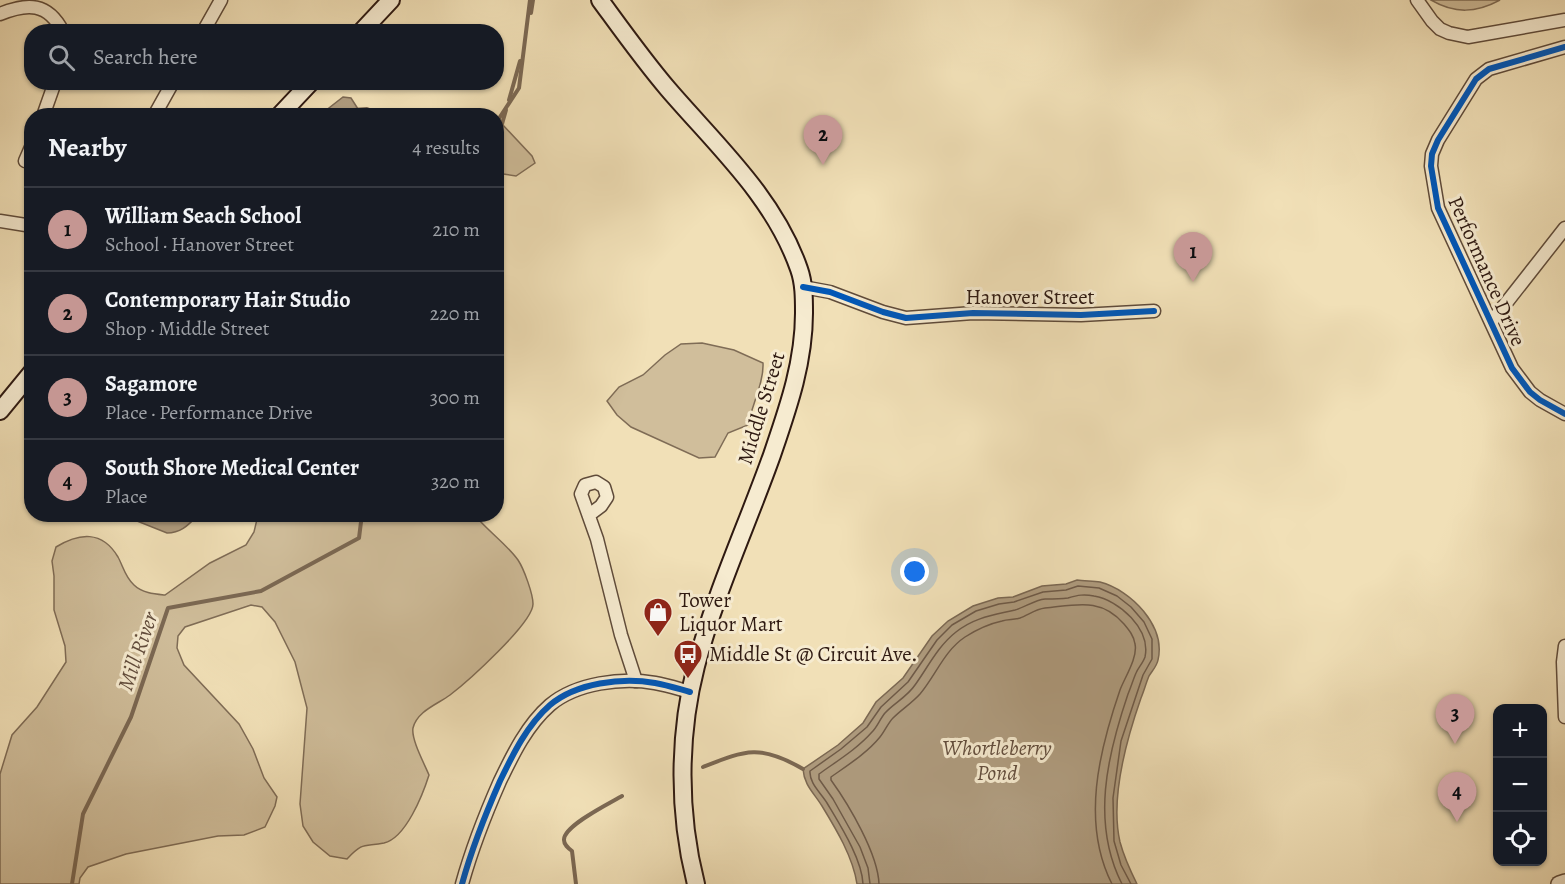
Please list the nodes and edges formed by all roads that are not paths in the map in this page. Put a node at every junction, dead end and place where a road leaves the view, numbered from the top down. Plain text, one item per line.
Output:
1 (220, 0) edge
2 (391, 0) edge
3 (600, 0) edge
4 (1417, 0) edge
5 (40, 4) edge
6 (0, 14) edge
7 (1565, 20) edge
8 (58, 24) edge
9 (206, 24) edge
10 (368, 24) edge
11 (1565, 47) edge
12 (52, 90) edge
13 (169, 90) edge
14 (303, 90) edge
15 (46, 108) edge
16 (158, 108) edge
17 (287, 108) edge
18 (0, 221) edge
19 (24, 225) edge
20 (1565, 228) edge
21 (803, 287) junction
22 (1154, 311) dead end
23 (1492, 321) junction
24 (24, 382) edge
25 (0, 411) edge
26 (1565, 414) edge
27 (589, 515) dead end
28 (1565, 646) edge
29 (636, 681) junction
30 (690, 692) junction
31 (1565, 717) edge
32 (1565, 882) edge
33 (462, 884) edge
34 (696, 884) edge
35 (1559, 884) edge

1 - 9 street
2 - 10 main road
3 - 21 main road, Middle Street
4 - 7 street
5 - 6 street
5 - 8 street
11 - 23 street, Performance Drive
12 - 15 street
13 - 16 street
14 - 17 main road
18 - 19 street
20 - 23 street, Performance Drive
21 - 22 street, Hanover Street
21 - 30 main road, Middle Street
23 - 26 street, Performance Drive
24 - 25 main road
27 - 29 street
28 - 31 street
29 - 30 street
29 - 33 street
30 - 34 main road, Middle Street
32 - 35 street

